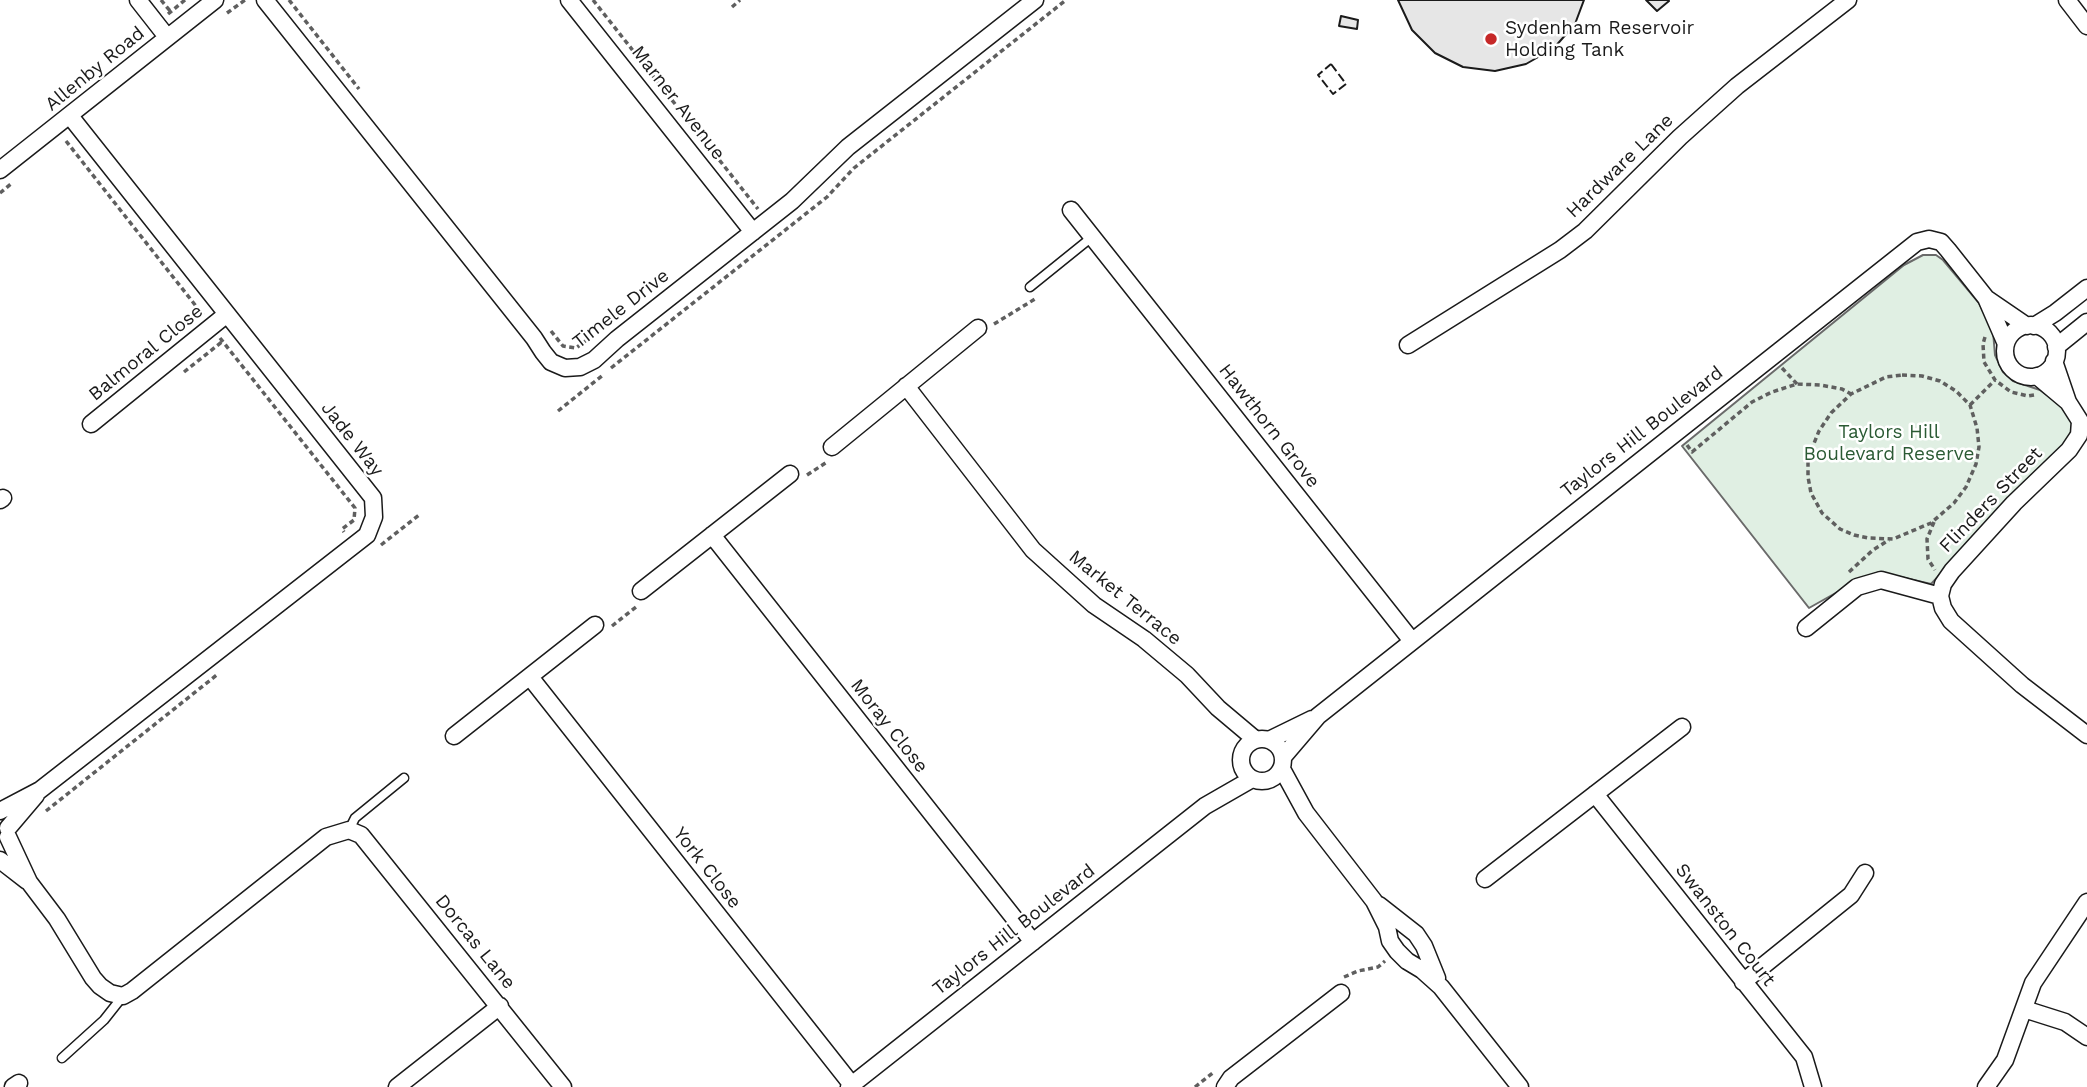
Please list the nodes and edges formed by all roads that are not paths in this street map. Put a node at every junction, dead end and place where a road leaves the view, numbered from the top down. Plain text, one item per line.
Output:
1 (138, 0) edge
2 (215, 0) edge
3 (265, 0) edge
4 (569, 0) edge
5 (1035, 0) edge
6 (1848, 0) edge
7 (2067, 0) edge
8 (2087, 26) edge
9 (167, 37) junction
10 (70, 116) junction
11 (0, 170) edge
12 (1071, 211) dead end
13 (753, 232) junction
14 (1092, 237) junction
15 (1030, 287) dead end
16 (2087, 288) edge
17 (1986, 299) junction
18 (228, 314) junction
19 (2087, 323) edge
20 (2030, 326) junction
21 (978, 328) road end
22 (2006, 344) junction
23 (1408, 345) dead end
24 (2055, 354) junction
25 (2037, 376) junction
26 (906, 386) junction
27 (2068, 402) junction
28 (91, 424) dead end
29 (2083, 435) edge
30 (832, 446) dead end
31 (790, 474) dead end
32 (712, 535) junction
33 (1942, 590) junction
34 (641, 596) road end
35 (595, 625) road end
36 (1806, 628) dead end
37 (1412, 641) junction
38 (530, 677) junction
39 (1218, 708) junction
40 (1318, 716) junction
41 (1682, 727) dead end
42 (2087, 735) edge
43 (454, 736) dead end
44 (1262, 740) junction
45 (1242, 758) junction
46 (1282, 763) junction
47 (404, 778) dead end
48 (1260, 780) junction
49 (1595, 794) junction
50 (1205, 806) junction
51 (1306, 813) junction
52 (3, 828) edge
53 (349, 830) junction
54 (0, 860) edge
55 (1865, 873) dead end
56 (1485, 879) dead end
57 (29, 882) junction
58 (1374, 901) junction
59 (2087, 902) edge
60 (1033, 942) junction
61 (1743, 982) junction
62 (1441, 987) junction
63 (1341, 993) dead end
64 (123, 996) junction
65 (500, 1006) junction
66 (2024, 1009) junction
67 (2087, 1037) edge
68 (62, 1058) dead end
69 (850, 1086) edge
70 (397, 1087) edge
71 (563, 1087) edge
72 (1226, 1087) edge
73 (1520, 1087) edge
74 (1813, 1087) edge
75 (1986, 1087) edge

1 - 9 street
2 - 9 street, Allenby Road
3 - 13 street, Timele Drive
4 - 13 street, Marner Avenue
5 - 13 street, Timele Drive
6 - 23 street, Hardware Lane
7 - 8 street
9 - 10 street, Allenby Road
10 - 11 street, Allenby Road
10 - 18 street, Jade Way
12 - 14 street, Hawthorn Grove
14 - 15 lane
14 - 37 street, Hawthorn Grove
16 - 20 street
17 - 20 street, Taylors Hill Boulevard
17 - 22 street, Taylors Hill Boulevard
17 - 37 street, Taylors Hill Boulevard
18 - 28 street, Balmoral Close
18 - 52 street, Jade Way
19 - 24 street
20 - 22 street
20 - 24 street
21 - 26 street
22 - 25 street
24 - 25 street
24 - 27 street, Flinders Street
25 - 27 street
26 - 30 street
26 - 39 street, Market Terrace
27 - 29 street, Flinders Street
29 - 33 street, Flinders Street
31 - 32 street
32 - 34 street
32 - 60 street, Moray Close
33 - 36 street
33 - 42 street
35 - 38 street
37 - 40 street, Taylors Hill Boulevard
38 - 43 street
38 - 69 street, York Close
39 - 44 street, Market Terrace
39 - 45 street, Market Terrace
40 - 44 street, Taylors Hill Boulevard
40 - 46 street, Taylors Hill Boulevard
41 - 49 street
44 - 45 street
44 - 46 street
45 - 48 street
45 - 50 street, Taylors Hill Boulevard
46 - 48 street
46 - 51 street
47 - 53 lane
48 - 50 street, Taylors Hill Boulevard
48 - 51 street
49 - 56 street
49 - 61 street, Swanston Court
50 - 60 street, Taylors Hill Boulevard
51 - 58 street
52 - 57 street
53 - 64 street
53 - 65 street, Dorcas Lane
54 - 57 street
55 - 61 street
57 - 64 street
58 - 62 street
58 - 62 street
59 - 66 street
60 - 69 street, Taylors Hill Boulevard
61 - 74 street, Swanston Court
62 - 73 street
63 - 72 street
64 - 68 lane
65 - 70 street
65 - 71 street, Dorcas Lane
66 - 67 street
66 - 75 street

